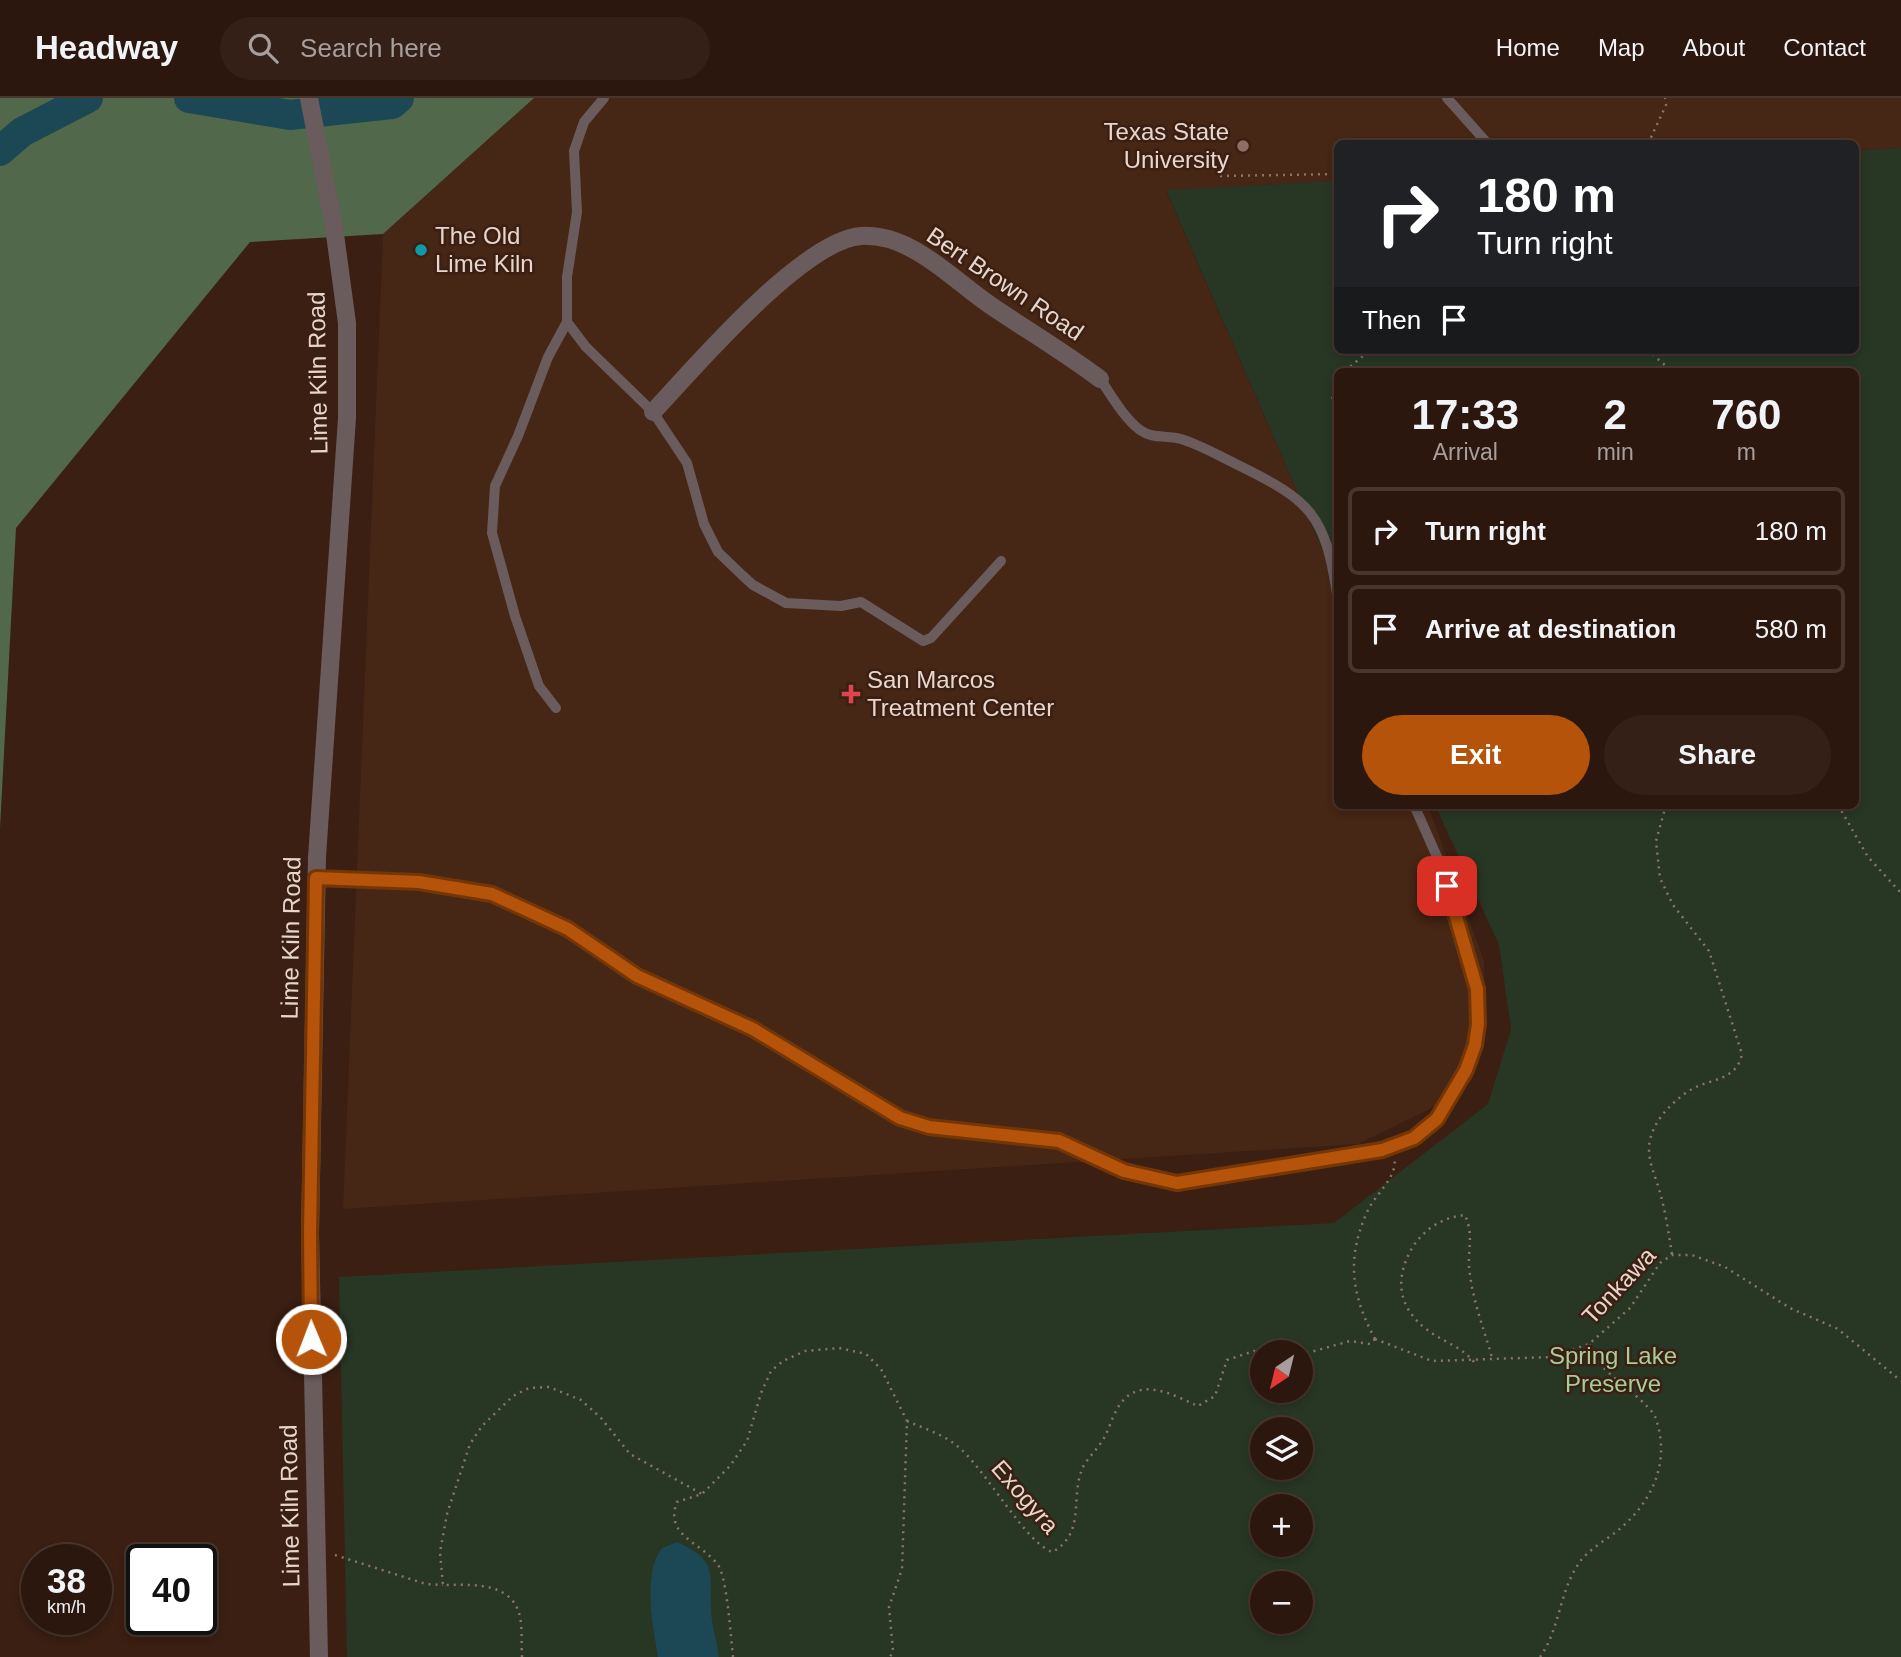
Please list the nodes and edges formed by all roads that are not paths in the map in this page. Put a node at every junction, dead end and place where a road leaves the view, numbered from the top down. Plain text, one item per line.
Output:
1 (309, 98) edge
2 (604, 98) edge
3 (1447, 98) edge
4 (1484, 140) edge
5 (568, 322) junction
6 (1100, 379) joint
7 (653, 412) junction
8 (1001, 562) dead end
9 (1334, 578) edge
10 (556, 708) dead end
11 (1417, 809) edge
12 (316, 878) junction
13 (319, 1657) edge

1 - 12 street, Lime Kiln Road
2 - 5 lane
3 - 4 lane
5 - 7 lane
5 - 10 lane
6 - 7 street, Bert Brown Road
6 - 9 lane
7 - 8 lane
11 - 12 lane
12 - 13 street, Lime Kiln Road

